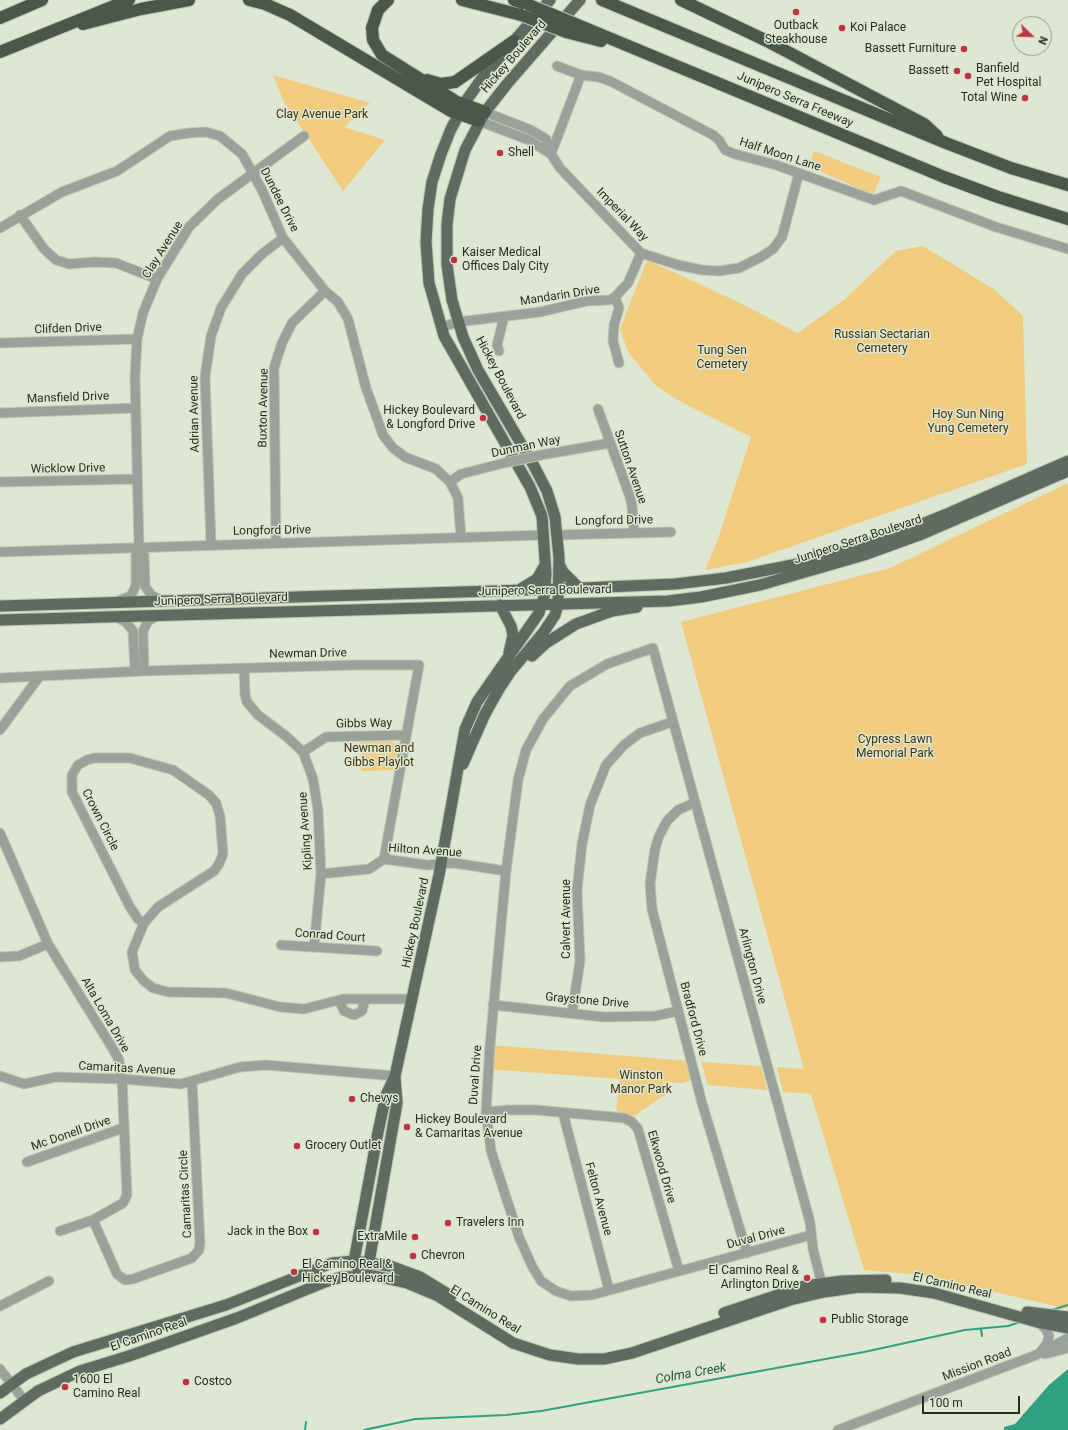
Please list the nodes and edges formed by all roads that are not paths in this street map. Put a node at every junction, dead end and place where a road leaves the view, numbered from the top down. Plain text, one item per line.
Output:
1 (42, 0) edge
2 (129, 0) edge
3 (189, 0) edge
4 (249, 0) edge
5 (388, 0) edge
6 (462, 0) edge
7 (514, 0) edge
8 (550, 0) edge
9 (580, 0) edge
10 (602, 0) edge
11 (681, 0) edge
12 (0, 18) edge
13 (570, 27) junction
14 (56, 29) junction
15 (514, 41) junction
16 (0, 52) edge
17 (557, 66) dead end
18 (414, 75) junction
19 (582, 75) junction
20 (461, 110) junction
21 (482, 117) junction
22 (304, 136) dead end
23 (946, 143) junction
24 (551, 154) junction
25 (800, 173) junction
26 (253, 174) junction
27 (1068, 185) edge
28 (20, 215) junction
29 (1068, 219) edge
30 (0, 228) edge
31 (283, 238) junction
32 (1068, 249) edge
33 (641, 253) junction
34 (157, 279) junction
35 (325, 291) junction
36 (615, 297) junction
37 (504, 317) junction
38 (458, 322) junction
39 (442, 327) junction
40 (137, 339) junction
41 (0, 343) edge
42 (499, 350) dead end
43 (619, 363) dead end
44 (136, 408) junction
45 (598, 409) dead end
46 (0, 413) edge
47 (610, 443) junction
48 (1068, 460) edge
49 (1068, 471) edge
50 (137, 479) junction
51 (0, 482) edge
52 (450, 482) junction
53 (671, 532) dead end
54 (634, 533) junction
55 (544, 535) junction
56 (557, 535) junction
57 (461, 538) junction
58 (276, 543) junction
59 (211, 544) junction
60 (140, 548) junction
61 (0, 552) edge
62 (546, 563) junction
63 (559, 564) junction
64 (579, 588) junction
65 (545, 590) junction
66 (558, 590) junction
67 (518, 591) junction
68 (668, 601) junction
69 (115, 602) junction
70 (163, 602) junction
71 (542, 604) junction
72 (558, 604) junction
73 (500, 605) junction
74 (0, 606) edge
75 (157, 616) junction
76 (115, 617) junction
77 (0, 620) edge
78 (652, 648) joint
79 (508, 656) junction
80 (244, 668) junction
81 (135, 671) junction
82 (144, 671) junction
83 (39, 677) junction
84 (507, 677) junction
85 (0, 678) edge
86 (672, 722) junction
87 (0, 730) edge
88 (406, 735) junction
89 (303, 752) junction
90 (458, 774) junction
91 (694, 803) junction
92 (0, 833) edge
93 (384, 859) junction
94 (440, 864) junction
95 (506, 871) junction
96 (321, 874) junction
97 (144, 923) junction
98 (48, 944) junction
99 (281, 945) dead end
100 (314, 947) junction
101 (377, 951) dead end
102 (0, 957) edge
103 (365, 999) junction
104 (413, 999) junction
105 (340, 1000) junction
106 (494, 1005) junction
107 (678, 1011) junction
108 (572, 1014) junction
109 (0, 1076) edge
110 (395, 1076) junction
111 (122, 1079) junction
112 (192, 1082) junction
113 (486, 1112) junction
114 (563, 1113) junction
115 (123, 1128) junction
116 (27, 1162) dead end
117 (93, 1220) junction
118 (60, 1231) dead end
119 (811, 1235) junction
120 (747, 1253) junction
121 (354, 1261) junction
122 (369, 1262) junction
123 (679, 1271) junction
124 (362, 1277) junction
125 (50, 1281) dead end
126 (822, 1288) junction
127 (610, 1290) junction
128 (0, 1306) edge
129 (1068, 1318) edge
130 (1037, 1322) junction
131 (1068, 1328) edge
132 (1068, 1338) edge
133 (1068, 1348) edge
134 (1036, 1355) junction
135 (0, 1369) edge
136 (12, 1384) junction
137 (0, 1393) edge
138 (24, 1400) junction
139 (0, 1419) edge
140 (838, 1430) edge

1 - 12 highway
2 - 14 highway
3 - 14 highway
4 - 20 highway
5 - 18 highway
6 - 13 highway, bridge
7 - 13 highway, Junipero Serra Freeway, bridge
8 - 15 main road, Hickey Boulevard
9 - 21 main road, Hickey Boulevard
10 - 23 highway, Junipero Serra Freeway
11 - 23 highway
13 - 29 highway, Junipero Serra Freeway
14 - 16 highway
15 - 18 highway
15 - 20 main road, Hickey Boulevard
17 - 19 street, Half Moon Lane
18 - 20 highway
19 - 24 street
19 - 25 street, Half Moon Lane
20 - 21 highway
20 - 39 main road, Hickey Boulevard
21 - 24 street, Imperial Way
21 - 38 main road, Hickey Boulevard
22 - 26 street, Clay Avenue
23 - 27 highway, Junipero Serra Freeway
24 - 33 street, Imperial Way
25 - 32 street, Half Moon Lane
25 - 33 street, Imperial Way
26 - 28 street, Dundee Drive
26 - 31 street, Dundee Drive
26 - 34 street, Clay Avenue
28 - 30 street, Dundee Drive
28 - 34 street
31 - 35 street, Dundee Drive
31 - 59 street, Adrian Avenue
33 - 36 street, Mandarin Drive
34 - 40 street, Clay Avenue
35 - 52 street, Dundee Drive
35 - 58 street, Buxton Avenue
36 - 37 street, Mandarin Drive
36 - 43 street
37 - 38 street, Mandarin Drive
37 - 42 street
38 - 39 street, Mandarin Drive
38 - 56 main road, Hickey Boulevard
39 - 55 main road, Hickey Boulevard
40 - 41 street, Clifden Drive
40 - 44 street, Clay Avenue
44 - 46 street, Mansfield Drive
44 - 50 street, Clay Avenue
45 - 47 street, Sutton Avenue
47 - 52 street, Dunman Way, bridge
47 - 54 street, Sutton Avenue
48 - 64 main road, Junipero Serra Boulevard
49 - 68 main road, Junipero Serra Boulevard
50 - 51 street, Wicklow Drive
50 - 60 street, Clay Avenue
52 - 57 street, Dundee Drive
53 - 54 street, Longford Drive
54 - 56 street, Longford Drive
55 - 57 street, Longford Drive
55 - 62 main road, Hickey Boulevard
56 - 63 main road, Hickey Boulevard
57 - 58 street, Longford Drive
58 - 59 street, Longford Drive
59 - 60 street, Longford Drive
60 - 61 street, Longford Drive
60 - 69 street, Clay Avenue
60 - 70 street, Clay Avenue
62 - 65 main road, Hickey Boulevard
62 - 67 main road
63 - 64 main road
63 - 66 main road, Hickey Boulevard
64 - 66 main road, Junipero Serra Boulevard
65 - 66 main road, Junipero Serra Boulevard
65 - 67 main road, Junipero Serra Boulevard
65 - 71 main road, Hickey Boulevard
66 - 72 main road, Hickey Boulevard
67 - 70 main road, Junipero Serra Boulevard
68 - 72 main road, Junipero Serra Boulevard
68 - 84 main road
69 - 70 main road, Junipero Serra Boulevard
69 - 74 main road, Junipero Serra Boulevard
71 - 72 main road, Junipero Serra Boulevard
71 - 73 main road, Junipero Serra Boulevard
71 - 79 main road, Hickey Boulevard
72 - 84 main road, Hickey Boulevard
73 - 75 main road, Junipero Serra Boulevard
73 - 79 main road
75 - 76 main road, Junipero Serra Boulevard
75 - 82 street
76 - 77 main road, Junipero Serra Boulevard
76 - 81 street
78 - 86 street, Arlington Drive
78 - 95 street, Duval Drive
79 - 90 main road, Hickey Boulevard
80 - 82 street, Newman Drive
80 - 88 street, Newman Drive
80 - 89 street, Kipling Avenue
81 - 82 street, Newman Drive
81 - 83 street, Newman Drive
83 - 85 street, Newman Drive
83 - 87 street
84 - 90 main road, Hickey Boulevard
86 - 91 street, Arlington Drive
86 - 108 street, Calvert Avenue
88 - 89 street, Gibbs Way
88 - 93 street, Newman Drive
89 - 96 street, Kipling Avenue
90 - 94 main road, Hickey Boulevard
91 - 107 street, Bradford Drive
91 - 119 street, Arlington Drive
92 - 98 street, Alta Loma Drive
93 - 94 street, Hilton Avenue
93 - 96 street, Hilton Avenue
94 - 95 street, Hilton Avenue
94 - 104 main road, Hickey Boulevard
95 - 106 street, Duval Drive
96 - 100 street, Kipling Avenue
97 - 97 street, Crown Circle
97 - 105 street, Crown Circle
98 - 102 street
98 - 111 street, Alta Loma Drive
99 - 100 street, Conrad Court
100 - 101 street, Conrad Court
103 - 104 street, Crown Circle
103 - 105 street, Crown Circle
103 - 105 street
104 - 110 main road, Hickey Boulevard
106 - 108 street, Graystone Drive
106 - 113 street, Duval Drive
107 - 108 street, Graystone Drive
107 - 120 street, Bradford Drive
109 - 111 street, Camaritas Avenue
110 - 112 street, Camaritas Avenue
110 - 121 main road, Hickey Boulevard
110 - 122 main road, Hickey Boulevard
111 - 112 street, Camaritas Avenue
111 - 115 street, Alta Loma Drive
112 - 117 street, Camaritas Circle
113 - 114 street, Elkwood Drive
113 - 127 street, Duval Drive
114 - 123 street, Elkwood Drive
114 - 127 street, Felton Avenue
115 - 116 street, Mc Donell Drive
115 - 117 street, Alta Loma Drive
117 - 118 street, Alta Loma Drive
119 - 120 street, Duval Drive
119 - 126 street, Arlington Drive
120 - 123 street, Duval Drive
121 - 122 main road, El Camino Real
121 - 124 main road
121 - 136 main road, El Camino Real
122 - 124 main road, Hickey Boulevard
122 - 126 main road, El Camino Real
123 - 127 street, Duval Drive
124 - 126 main road, El Camino Real
124 - 138 main road, El Camino Real
125 - 128 street
126 - 129 main road, El Camino Real
126 - 130 main road, El Camino Real
130 - 131 main road, El Camino Real
130 - 134 street, Mission Road
132 - 134 street, Mission Road
133 - 134 street, Mission Road
134 - 140 street, Mission Road
135 - 136 street
136 - 137 main road, El Camino Real
136 - 138 street
138 - 139 main road, El Camino Real

